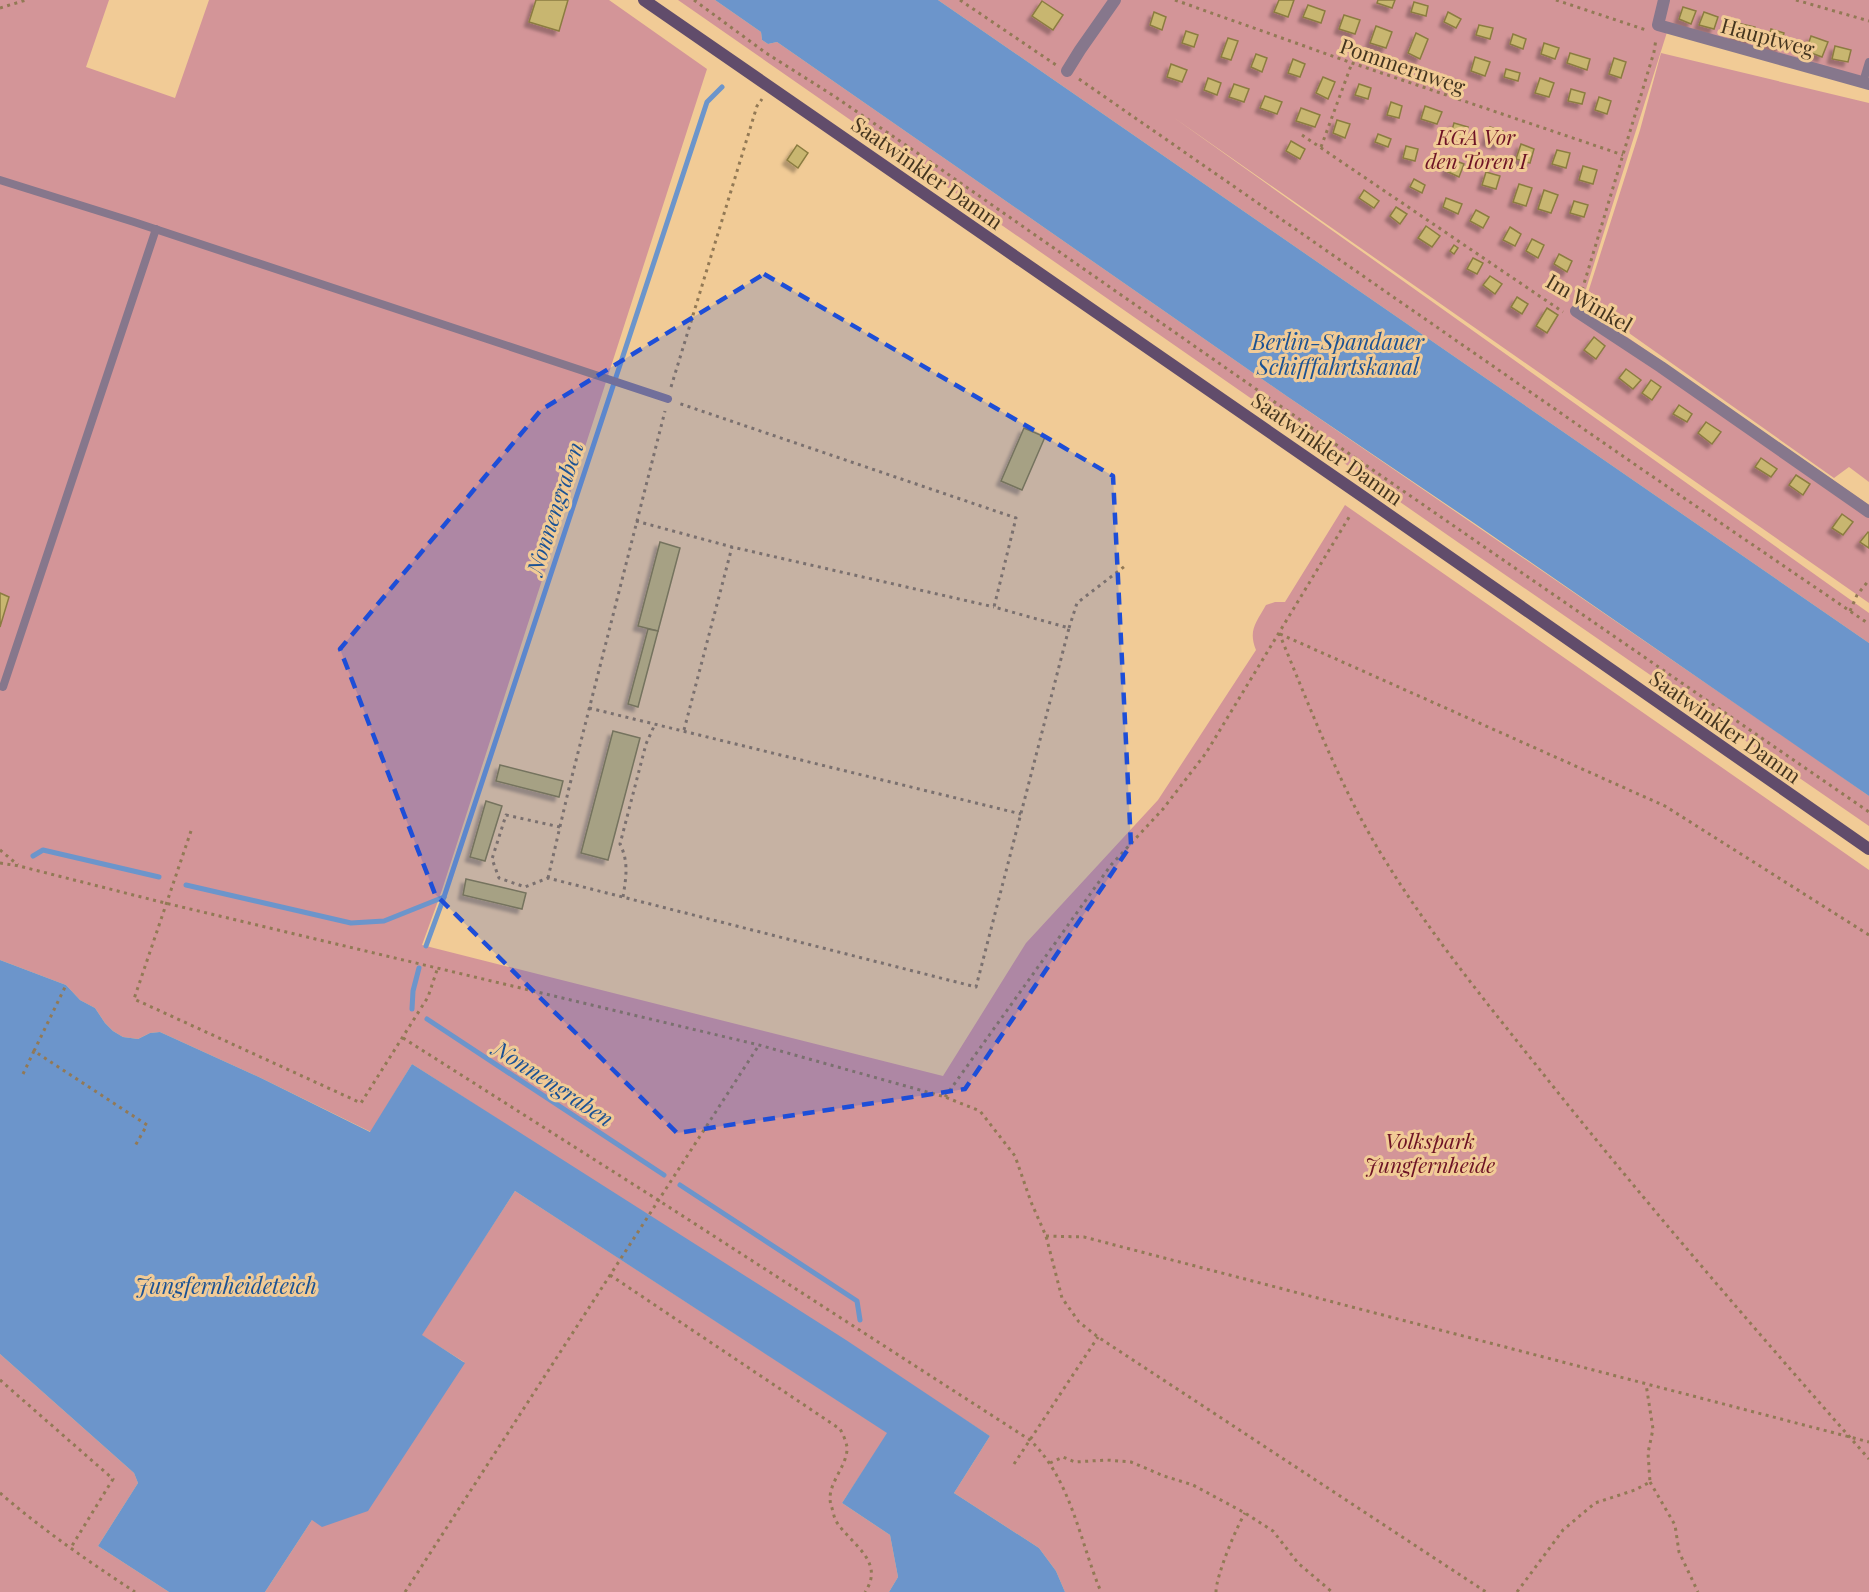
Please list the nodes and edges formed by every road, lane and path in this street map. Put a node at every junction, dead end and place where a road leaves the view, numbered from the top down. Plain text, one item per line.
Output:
1 (26, 0) edge
2 (644, 0) edge
3 (694, 0) edge
4 (961, 0) edge
5 (1115, 0) edge
6 (1175, 0) edge
7 (1556, 0) edge
8 (1664, 0) edge
9 (1797, 0) edge
10 (0, 8) edge
11 (1869, 21) edge
12 (1658, 25) junction
13 (1869, 62) edge
14 (1352, 63) junction
15 (1067, 71) junction
16 (1866, 83) edge
17 (757, 106) dead end
18 (1302, 135) dead end
19 (1321, 147) junction
20 (1623, 155) junction
21 (0, 180) edge
22 (156, 230) junction
23 (1576, 311) junction
24 (668, 399) junction
25 (1869, 512) edge
26 (1351, 514) dead end
27 (636, 521) junction
28 (732, 547) junction
29 (1125, 566) dead end
30 (1869, 580) edge
31 (994, 607) junction
32 (1850, 611) junction
33 (1869, 624) edge
34 (1069, 628) junction
35 (1279, 633) junction
36 (3, 687) dead end
37 (589, 708) junction
38 (655, 723) junction
39 (684, 730) junction
40 (1869, 812) edge
41 (1021, 814) junction
42 (560, 827) junction
43 (191, 831) dead end
44 (1869, 849) edge
45 (0, 850) edge
46 (0, 863) edge
47 (19, 866) junction
48 (548, 878) junction
49 (623, 897) junction
50 (165, 903) junction
51 (1869, 935) edge
52 (438, 967) junction
53 (66, 985) dead end
54 (403, 1038) junction
55 (759, 1045) junction
56 (34, 1051) junction
57 (22, 1074) dead end
58 (945, 1097) junction
59 (135, 1146) dead end
60 (658, 1200) junction
61 (1046, 1236) junction
62 (610, 1275) junction
63 (1098, 1337) junction
64 (0, 1380) edge
65 (1646, 1383) junction
66 (1850, 1437) junction
67 (1030, 1440) junction
68 (1869, 1442) edge
69 (1869, 1459) edge
70 (1050, 1463) junction
71 (1014, 1464) dead end
72 (1650, 1482) junction
73 (0, 1493) edge
74 (1245, 1513) junction
75 (70, 1549) junction
76 (135, 1592) edge
77 (405, 1592) edge
78 (865, 1592) edge
79 (1101, 1592) edge
80 (1216, 1592) edge
81 (1332, 1592) edge
82 (1486, 1592) edge
83 (1517, 1592) edge
84 (1698, 1592) edge

1 - 10 path
2 - 44 main road, Saatwinkler Damm
3 - 40 path
4 - 15 path
5 - 15 street
6 - 14 path, Pommernweg
7 - 12 path
8 - 12 street
9 - 11 path
12 - 16 street, Hauptweg
12 - 20 path
13 - 16 lane
14 - 19 path
14 - 20 path, Pommernweg
15 - 32 path
17 - 24 path
18 - 19 path, Im Winkel
19 - 23 path, Im Winkel
20 - 23 path
21 - 22 lane
22 - 24 lane
22 - 36 lane
23 - 25 street, Im Winkel
24 - 27 path
24 - 31 path
26 - 35 path
27 - 28 path
27 - 37 path
28 - 31 path
28 - 39 path
29 - 34 path
30 - 32 path
31 - 34 path
32 - 33 path
34 - 41 path
35 - 51 path
35 - 58 path
35 - 66 path
37 - 38 path
37 - 42 path
38 - 39 path
38 - 49 path
39 - 41 path
41 - 49 path
42 - 48 path
42 - 48 path
43 - 50 path
45 - 47 path
46 - 47 path
47 - 50 path
48 - 49 path
50 - 52 path
50 - 54 path
52 - 54 path
52 - 55 path
53 - 56 path
54 - 60 path
55 - 58 path
55 - 60 path
56 - 57 path
56 - 59 path
58 - 61 path
60 - 62 path
60 - 67 path
61 - 63 path
61 - 65 path
62 - 77 path
62 - 78 path
63 - 67 path
63 - 82 path
64 - 75 path
65 - 66 path
65 - 72 path
66 - 68 path
66 - 69 path
67 - 70 path
67 - 71 path
70 - 74 path
70 - 79 path
72 - 83 path
72 - 84 path
73 - 75 path
74 - 80 path
74 - 81 path
75 - 76 path

